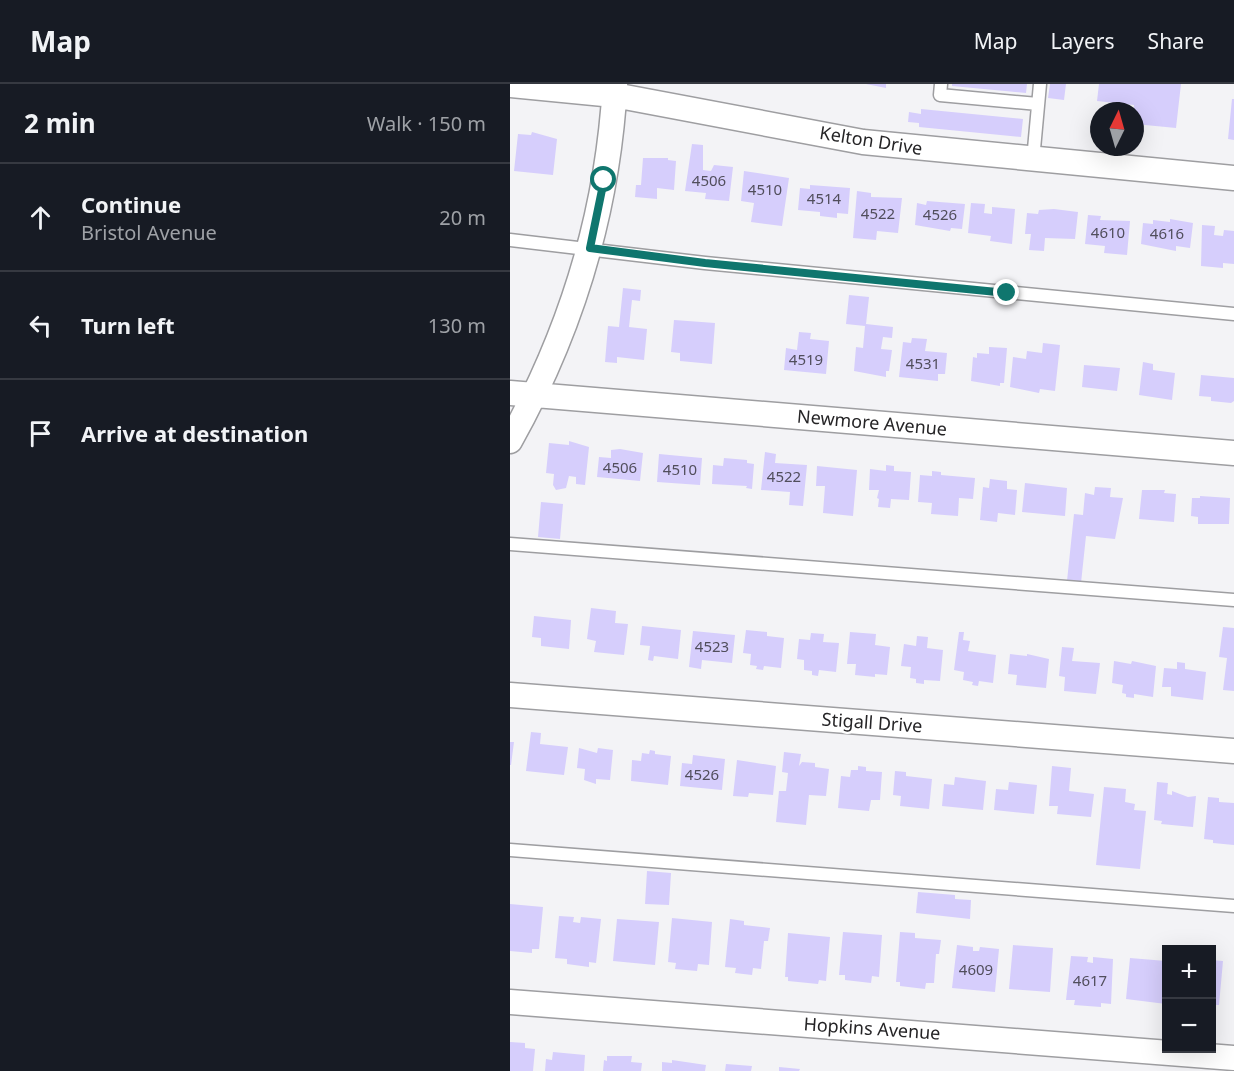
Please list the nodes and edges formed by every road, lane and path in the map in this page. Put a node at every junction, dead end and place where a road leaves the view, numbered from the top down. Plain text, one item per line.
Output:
1 (941, 84) edge
2 (1040, 84) edge
3 (510, 86) edge
4 (615, 89) edge
5 (1038, 104) junction
6 (1034, 160) junction
7 (1234, 178) edge
8 (510, 240) edge
9 (590, 248) junction
10 (1234, 314) edge
11 (510, 393) edge
12 (535, 395) junction
13 (510, 441) edge
14 (1234, 453) edge
15 (510, 544) edge
16 (1234, 600) edge
17 (510, 695) edge
18 (1234, 752) edge
19 (510, 850) edge
20 (1234, 906) edge
21 (510, 1002) edge
22 (1234, 1058) edge

1 - 5 lane
2 - 5 lane
3 - 4 street, Kelton Drive
4 - 6 street, Kelton Drive
4 - 9 street
5 - 6 lane
6 - 7 street, Kelton Drive
8 - 9 lane
9 - 10 lane
9 - 12 street
11 - 12 street, Newmore Avenue
12 - 13 street
12 - 14 street, Newmore Avenue
15 - 16 lane
17 - 18 street, Stigall Drive
19 - 20 lane
21 - 22 street, Hopkins Avenue

